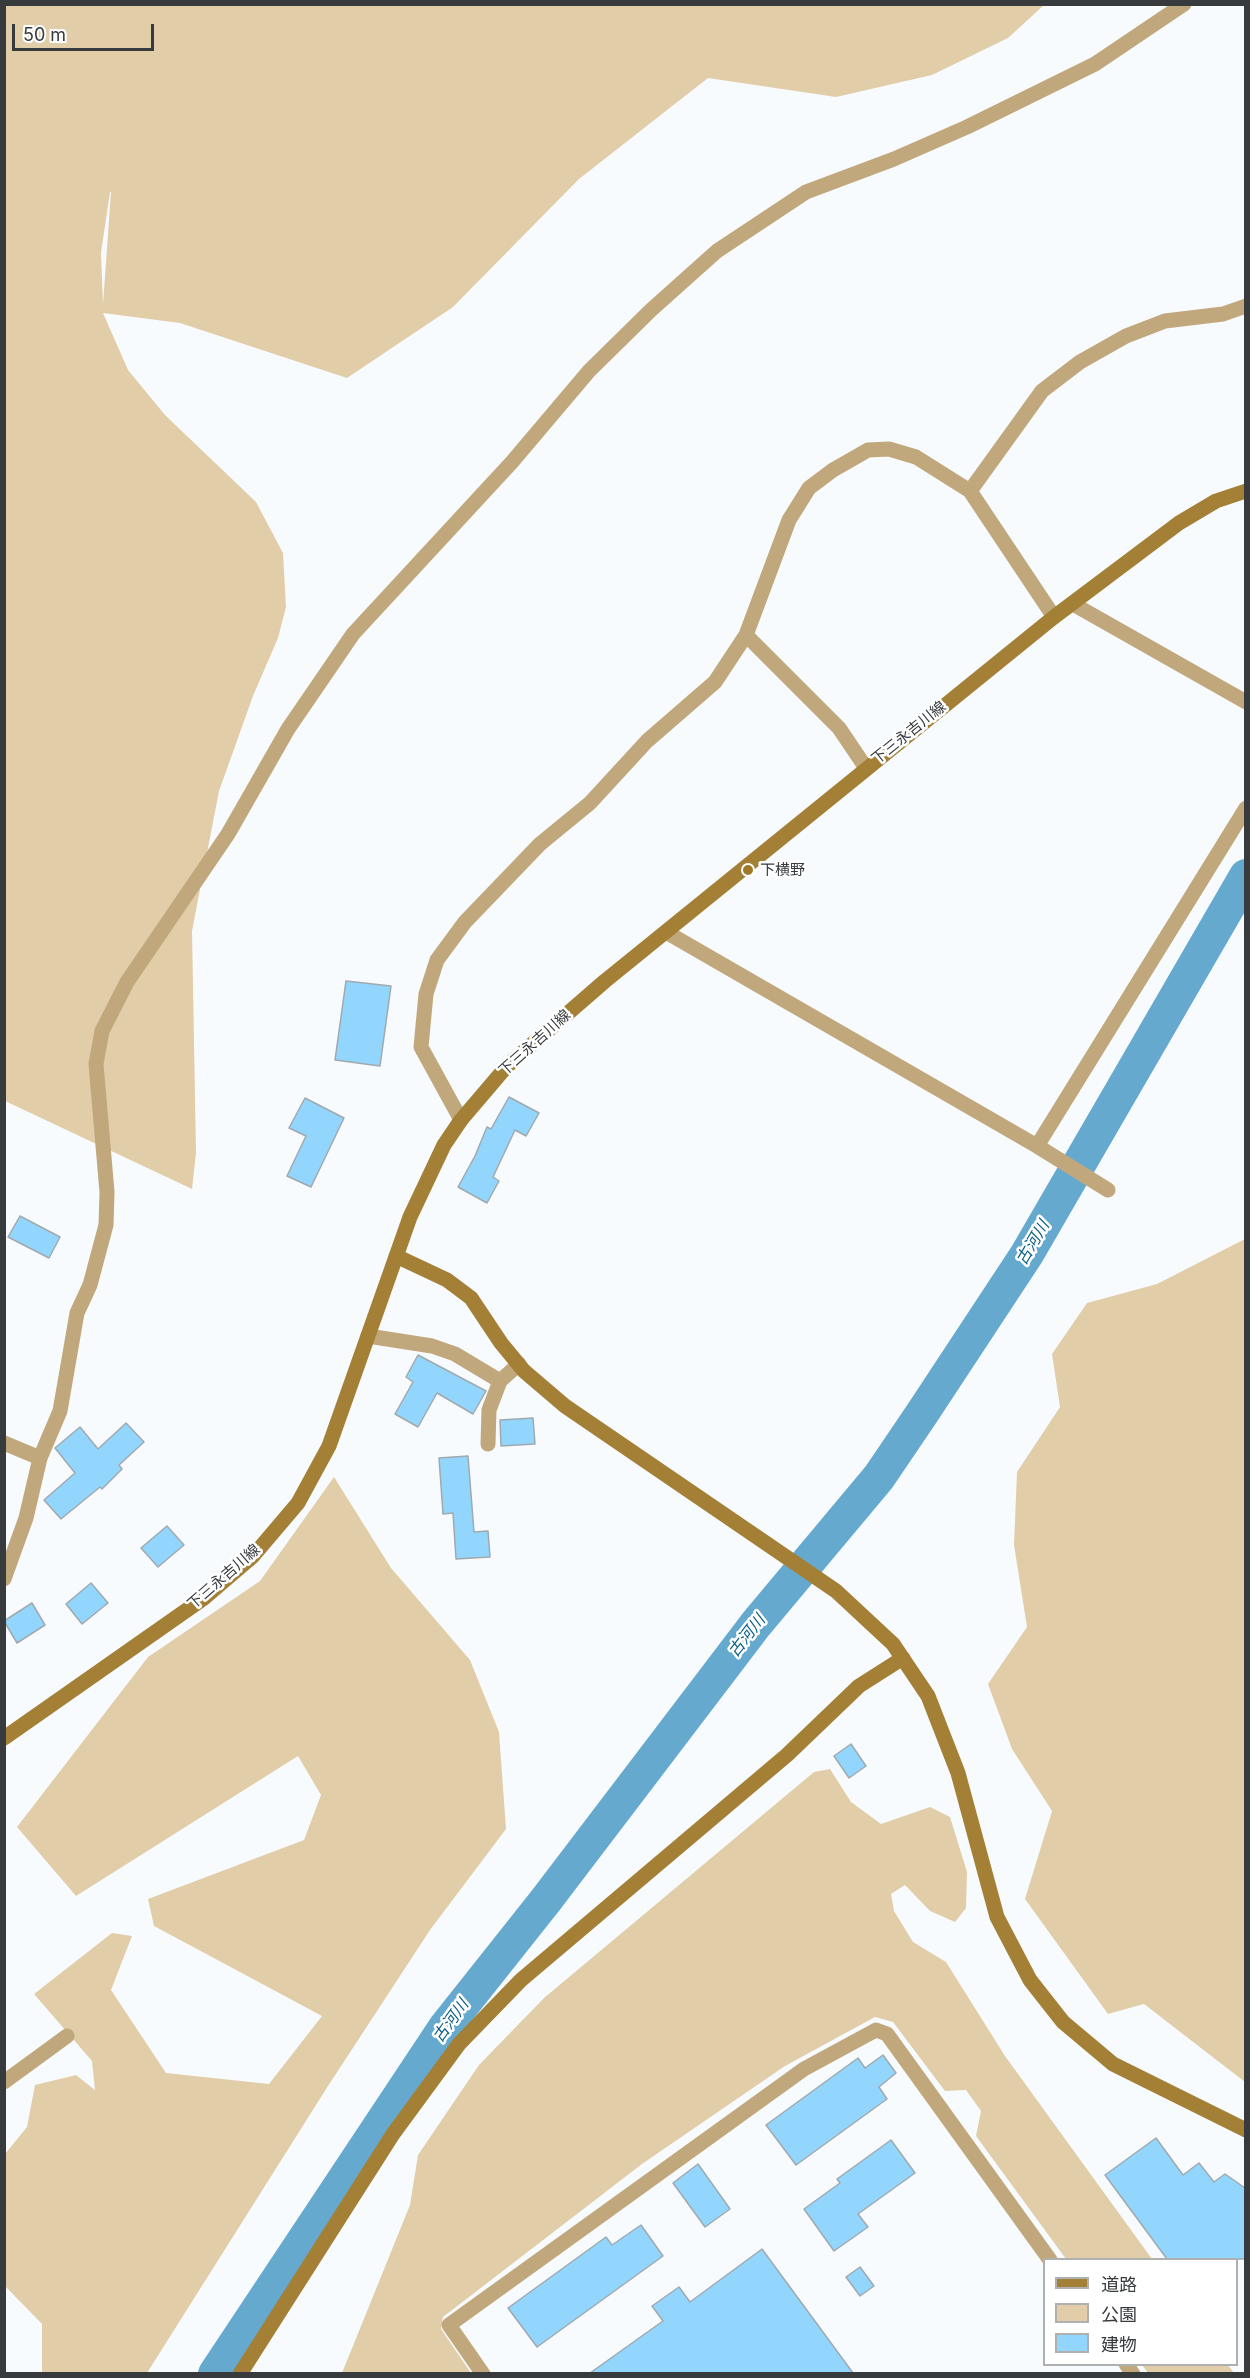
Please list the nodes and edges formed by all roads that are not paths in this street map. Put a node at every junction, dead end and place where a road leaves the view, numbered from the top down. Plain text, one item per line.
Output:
1 (1184, 4) edge
2 (1245, 306) edge
3 (969, 491) junction
4 (1245, 491) edge
5 (1073, 604) junction
6 (1054, 617) junction
7 (746, 635) junction
8 (1245, 702) edge
9 (866, 768) junction
10 (1245, 808) edge
11 (666, 932) junction
12 (461, 1120) junction
13 (1040, 1148) junction
14 (1108, 1190) dead end
15 (396, 1256) junction
16 (368, 1336) junction
17 (519, 1364) junction
18 (500, 1381) junction
19 (4, 1443) edge
20 (488, 1444) dead end
21 (40, 1458) junction
22 (4, 1579) edge
23 (903, 1658) junction
24 (4, 1737) edge
25 (67, 2036) dead end
26 (4, 2082) edge
27 (1245, 2130) edge
28 (1049, 2258) edge
29 (240, 2373) edge
30 (483, 2373) edge

1 - 21 street
2 - 3 street
3 - 6 street
3 - 7 street
4 - 5 street, 下三永吉川線
5 - 6 street, 下三永吉川線
5 - 8 street
6 - 9 street, 下三永吉川線
7 - 9 street
7 - 12 street
9 - 11 street, 下三永吉川線
10 - 13 street
11 - 12 street, 下三永吉川線
11 - 13 street
12 - 15 street, 下三永吉川線
13 - 14 street
15 - 16 street, 下三永吉川線
15 - 17 street
16 - 18 street
16 - 24 street, 下三永吉川線
17 - 18 street
17 - 23 street
18 - 20 street
19 - 21 street
21 - 22 street
23 - 27 street
23 - 29 street
25 - 26 street
28 - 30 street

